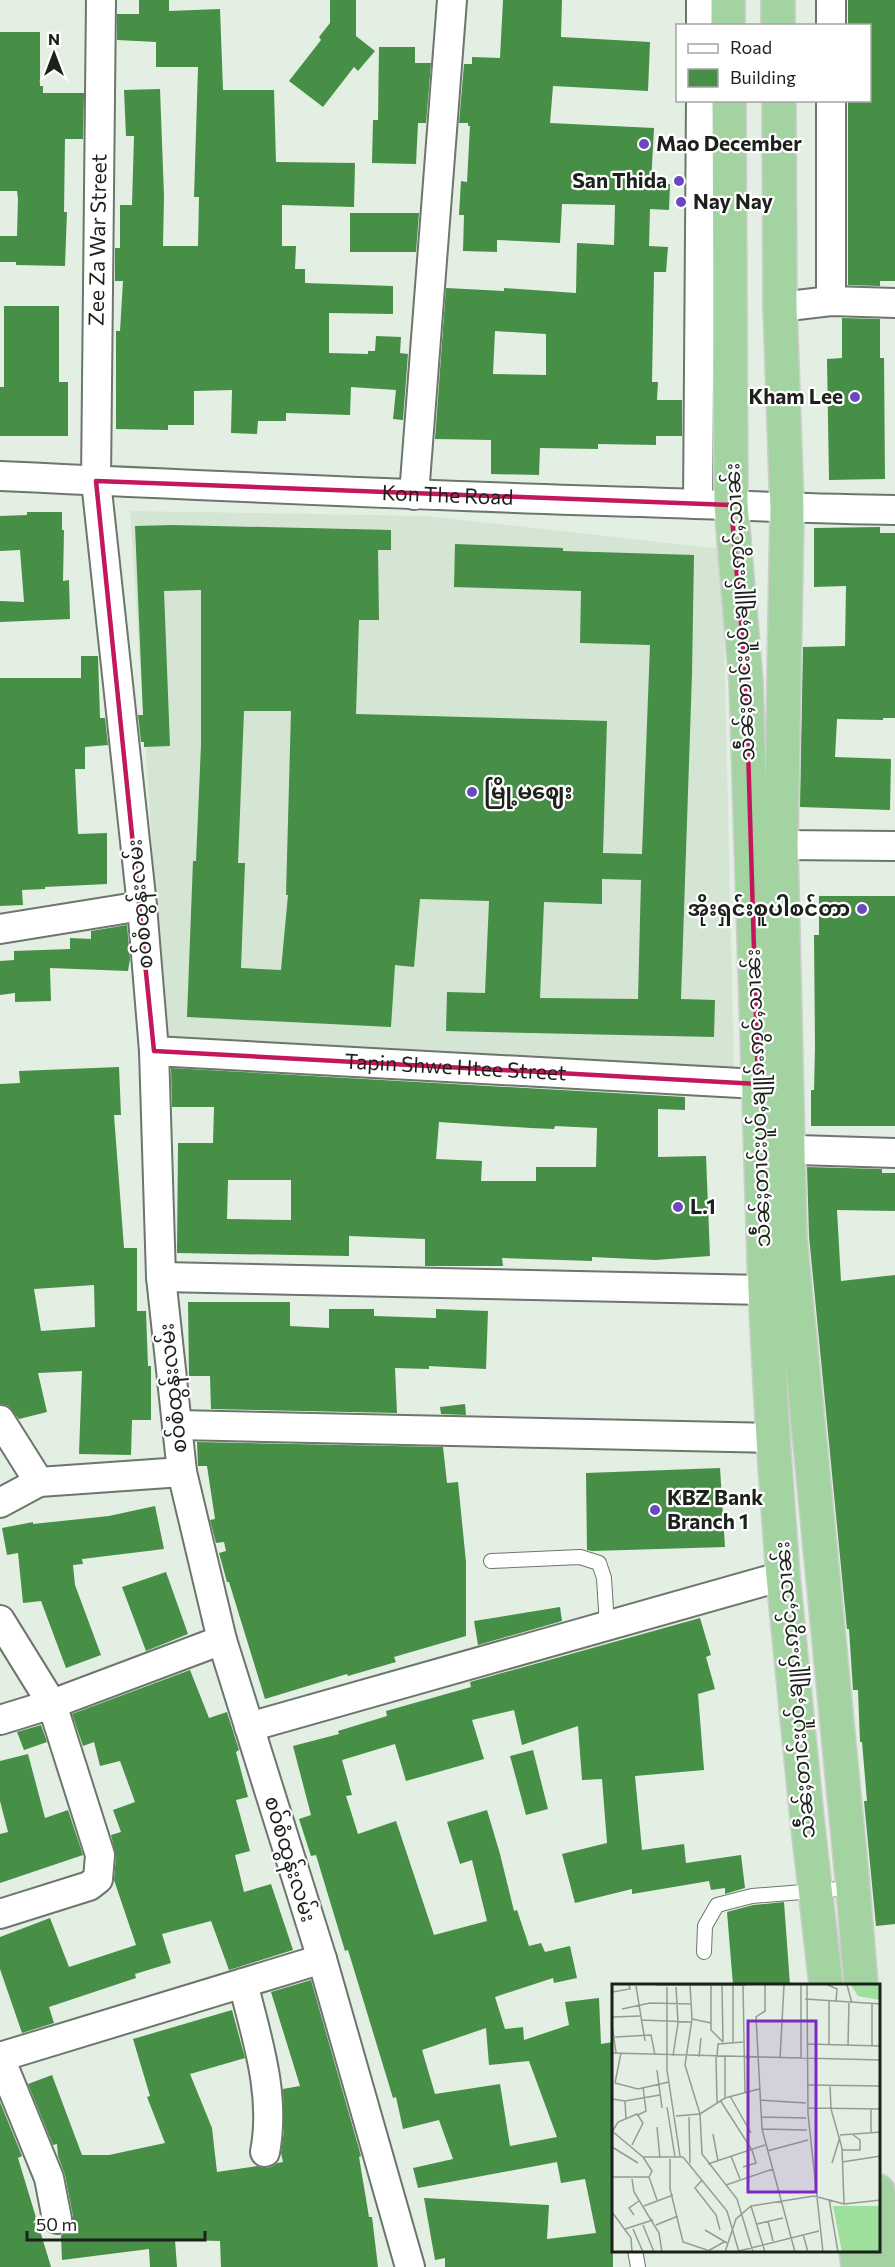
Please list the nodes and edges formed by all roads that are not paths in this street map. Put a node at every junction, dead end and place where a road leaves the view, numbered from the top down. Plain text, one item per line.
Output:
1 (101, 0) edge
2 (452, 0) edge
3 (701, 0) edge
4 (728, 0) edge
5 (778, 0) edge
6 (831, 0) edge
7 (701, 24) edge
8 (728, 24) edge
9 (778, 24) edge
10 (831, 24) edge
11 (701, 102) edge
12 (729, 102) edge
13 (778, 102) edge
14 (831, 102) edge
15 (831, 302) junction
16 (895, 303) edge
17 (780, 307) junction
18 (0, 476) edge
19 (96, 480) junction
20 (414, 495) junction
21 (698, 504) junction
22 (731, 505) junction
23 (787, 509) junction
24 (895, 510) edge
25 (781, 844) junction
26 (895, 846) edge
27 (142, 906) junction
28 (0, 929) edge
29 (153, 1051) junction
30 (758, 1084) junction
31 (774, 1150) junction
32 (895, 1153) edge
33 (160, 1277) junction
34 (765, 1290) junction
35 (0, 1420) edge
36 (177, 1425) junction
37 (772, 1438) junction
38 (182, 1472) junction
39 (39, 1482) junction
40 (0, 1503) edge
41 (491, 1562) dead end
42 (783, 1576) junction
43 (0, 1620) edge
44 (607, 1626) junction
45 (222, 1640) junction
46 (52, 1704) junction
47 (0, 1720) edge
48 (249, 1727) junction
49 (853, 1888) junction
50 (815, 1890) junction
51 (0, 1914) edge
52 (704, 1952) dead end
53 (321, 1959) junction
54 (243, 1983) junction
55 (826, 1984) edge
56 (861, 1984) edge
57 (0, 2058) edge
58 (265, 2152) dead end
59 (880, 2204) edge
60 (57, 2219) dead end
61 (635, 2252) edge
62 (856, 2252) edge
63 (410, 2267) edge
64 (638, 2267) edge
65 (858, 2267) edge
66 (885, 2267) edge

1 - 19 street, Zee Za War Street
2 - 20 street
3 - 7 street
4 - 8 highway
5 - 9 highway
6 - 10 street
11 - 21 street
12 - 22 highway, သဵႅၼ်ႈတၢင်းပူဝ်ႇၶျူၵ်ႉဢွင်ႇသၢၼ်း
13 - 17 highway, သဵႅၼ်ႈတၢင်းပူဝ်ႇၶျူၵ်ႉဢွင်ႇသၢၼ်း
14 - 15 street
15 - 16 street
15 - 17 street
17 - 23 highway, သဵႅၼ်ႈတၢင်းပူဝ်ႇၶျူၵ်ႉဢွင်ႇသၢၼ်း
18 - 19 street, Kon The Road
19 - 20 street, Kon The Road
19 - 27 street, စဝ်စံထွန်းလမ်း
20 - 21 street, Kon The Road
21 - 22 street, Kon The Road
22 - 23 street, Kon The Road
22 - 30 highway, သဵႅၼ်ႈတၢင်းပူဝ်ႇၶျူၵ်ႉဢွင်ႇသၢၼ်း
23 - 24 street, Kon The Road
23 - 25 highway, သဵႅၼ်ႈတၢင်းပူဝ်ႇၶျူၵ်ႉဢွင်ႇသၢၼ်း
25 - 26 street
25 - 31 highway, သဵႅၼ်ႈတၢင်းပူဝ်ႇၶျူၵ်ႉဢွင်ႇသၢၼ်း
27 - 28 street
27 - 29 street, စဝ်စံထွန်းလမ်း
29 - 30 street, Tapin Shwe Htee Street
29 - 33 street, စဝ်စံထွန်းလမ်း
30 - 31 highway, သဵႅၼ်ႈတၢင်းပူဝ်ႇၶျူၵ်ႉဢွင်ႇသၢၼ်း
31 - 32 street
31 - 34 highway, သဵႅၼ်ႈတၢင်းပူဝ်ႇၶျူၵ်ႉဢွင်ႇသၢၼ်း
31 - 49 highway, သဵႅၼ်ႈတၢင်းပူဝ်ႇၶျူၵ်ႉဢွင်ႇသၢၼ်း
33 - 34 street
33 - 36 street, စဝ်စံထွန်းလမ်း
34 - 37 highway, သဵႅၼ်ႈတၢင်းပူဝ်ႇၶျူၵ်ႉဢွင်ႇသၢၼ်း
35 - 39 street
36 - 37 street
36 - 38 street, စဝ်စံထွန်းလမ်း
37 - 42 highway, သဵႅၼ်ႈတၢင်းပူဝ်ႇၶျူၵ်ႉဢွင်ႇသၢၼ်း
38 - 39 street
38 - 45 street, စဝ်စံထွန်းလမ်း
39 - 40 street
41 - 44 lane
42 - 44 street
42 - 50 highway, သဵႅၼ်ႈတၢင်းပူဝ်ႇၶျူၵ်ႉဢွင်ႇသၢၼ်း
43 - 46 street
44 - 48 street
45 - 46 street
45 - 48 street, စဝ်စံထွန်းလမ်း
46 - 47 street
46 - 51 street
48 - 53 street, စဝ်စံထွန်းလမ်း
49 - 50 lane
49 - 56 highway, သဵႅၼ်ႈတၢင်းပူဝ်ႇၶျူၵ်ႉဢွင်ႇသၢၼ်း
50 - 52 lane
50 - 55 highway, သဵႅၼ်ႈတၢင်းပူဝ်ႇၶျူၵ်ႉဢွင်ႇသၢၼ်း
53 - 54 street
53 - 63 street, စဝ်စံထွန်းလမ်း
54 - 57 street
54 - 58 street
57 - 60 street
59 - 66 highway
61 - 64 lane
62 - 65 highway

